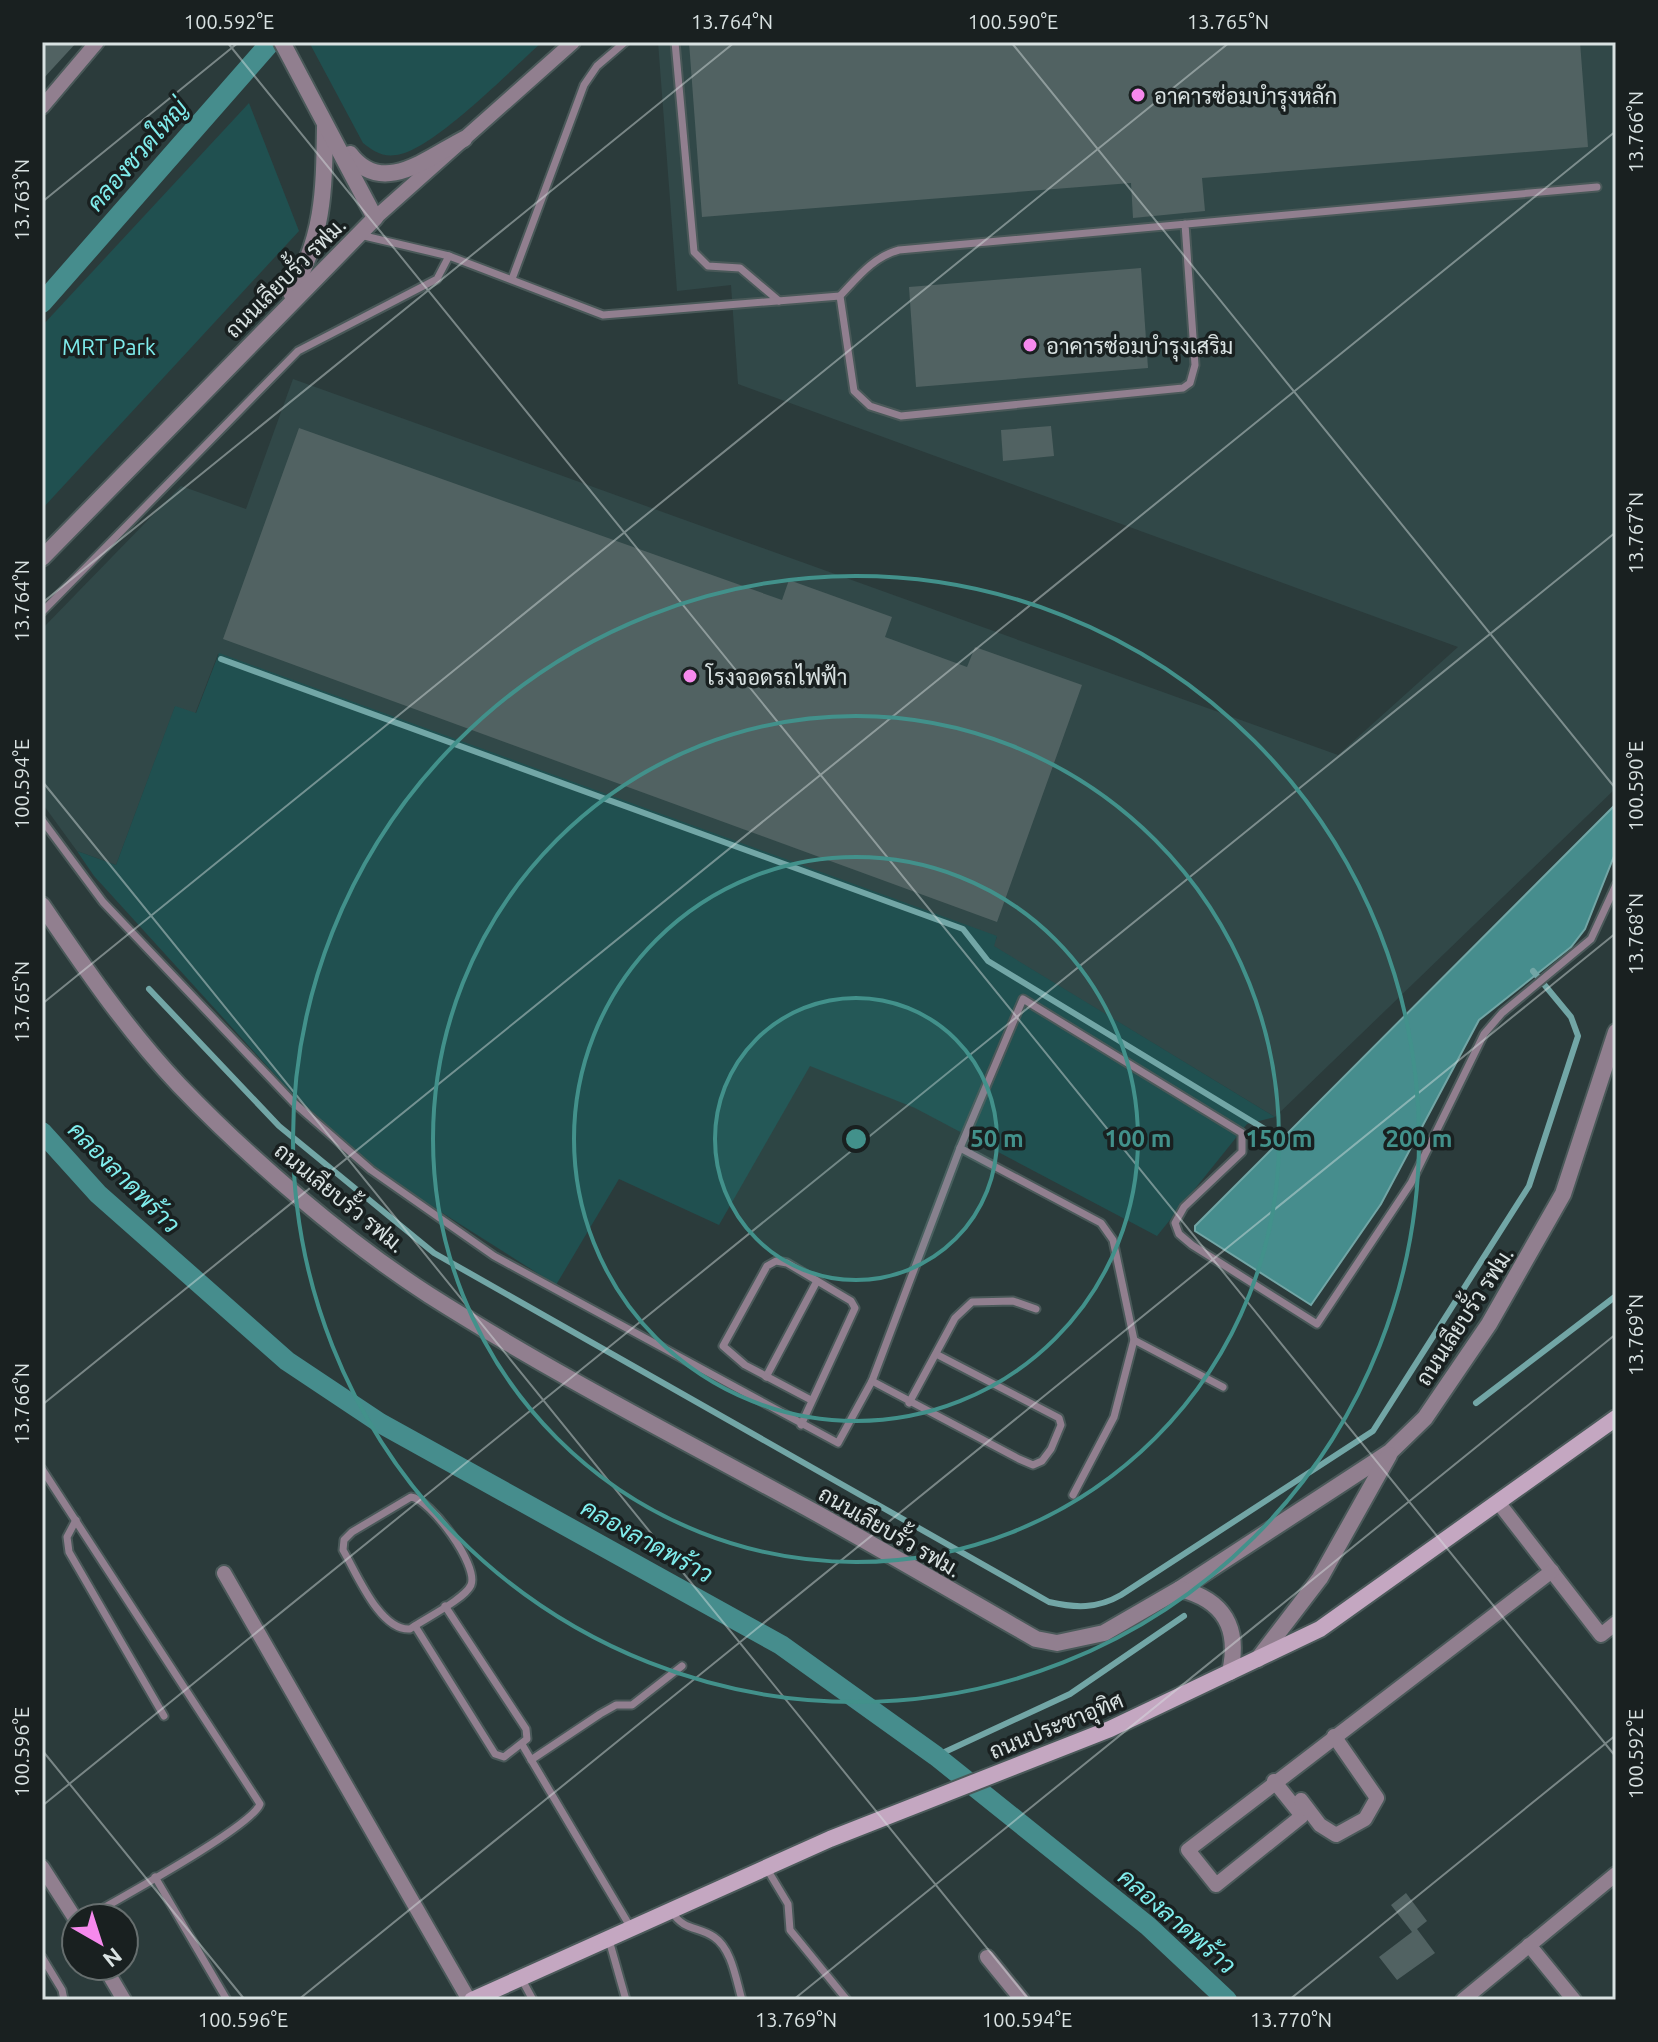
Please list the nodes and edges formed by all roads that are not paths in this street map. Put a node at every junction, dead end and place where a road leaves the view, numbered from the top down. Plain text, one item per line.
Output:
1 (97, 42) edge
2 (282, 42) edge
3 (573, 42) edge
4 (625, 42) edge
5 (675, 42) edge
6 (42, 107) edge
7 (325, 121) junction
8 (464, 139) junction
9 (1597, 187) dead end
10 (375, 218) junction
11 (1185, 224) junction
12 (358, 234) junction
13 (449, 256) junction
14 (512, 279) junction
15 (840, 296) junction
16 (779, 301) junction
17 (278, 314) junction
18 (42, 558) edge
19 (42, 612) edge
20 (42, 820) edge
21 (1616, 885) edge
22 (42, 905) edge
23 (1616, 1032) edge
24 (960, 1148) junction
25 (817, 1281) junction
26 (1036, 1309) dead end
27 (1134, 1340) junction
28 (936, 1354) junction
29 (766, 1377) junction
30 (872, 1381) junction
31 (1223, 1387) dead end
32 (811, 1400) junction
33 (909, 1403) junction
34 (1616, 1418) edge
35 (801, 1425) junction
36 (1390, 1452) junction
37 (42, 1469) edge
38 (1073, 1495) dead end
39 (1498, 1502) junction
40 (76, 1520) junction
41 (1552, 1571) junction
42 (224, 1573) dead end
43 (1180, 1589) junction
44 (445, 1606) junction
45 (1616, 1623) edge
46 (415, 1626) junction
47 (1258, 1659) junction
48 (682, 1666) dead end
49 (1230, 1672) junction
50 (164, 1716) dead end
51 (1334, 1736) junction
52 (523, 1746) junction
53 (531, 1760) junction
54 (1277, 1778) junction
55 (42, 1867) edge
56 (766, 1867) junction
57 (1616, 1874) edge
58 (155, 1877) junction
59 (64, 1902) edge
60 (113, 1902) edge
61 (671, 1910) junction
62 (631, 1928) junction
63 (608, 1938) junction
64 (1529, 1945) junction
65 (42, 1957) edge
66 (987, 1957) dead end
67 (521, 1978) junction
68 (113, 1982) edge
69 (64, 2000) edge
70 (124, 2000) edge
71 (227, 2000) edge
72 (470, 2000) edge
73 (533, 2000) edge
74 (626, 2000) edge
75 (742, 2000) edge
76 (847, 2000) edge
77 (1022, 2000) edge
78 (1463, 2000) edge
79 (1574, 2000) edge

1 - 6 street
2 - 7 street
3 - 8 street, ถนนเลียบรั้ว รฟม.
4 - 14 lane
5 - 16 lane
7 - 8 street
7 - 10 street
7 - 17 street
8 - 10 street, ถนนเลียบรั้ว รฟม.
9 - 11 lane
10 - 12 street, ถนนเลียบรั้ว รฟม.
11 - 15 lane
11 - 15 lane
12 - 13 lane
12 - 17 street, ถนนเลียบรั้ว รฟม.
13 - 14 lane
13 - 19 lane
14 - 16 lane
15 - 16 lane
17 - 18 street, ถนนเลียบรั้ว รฟม.
20 - 35 lane
21 - 24 lane
22 - 43 street, ถนนเลียบรั้ว รฟม.
23 - 36 street, ถนนเลียบรั้ว รฟม.
24 - 27 lane
24 - 30 lane
25 - 29 lane
25 - 29 lane
25 - 32 lane
26 - 28 lane
27 - 31 lane
27 - 38 lane
28 - 33 lane
28 - 33 lane
29 - 32 lane
30 - 33 lane
30 - 35 lane
32 - 35 lane
34 - 39 main road, ถนนประชาอุทิศ
36 - 43 street, ถนนเลียบรั้ว รฟม.
36 - 47 street
37 - 40 lane
39 - 41 street
39 - 47 main road, ถนนประชาอุทิศ
40 - 50 lane
40 - 58 lane
41 - 45 street
41 - 51 street
42 - 72 street
43 - 49 street
44 - 46 lane
44 - 46 lane
44 - 52 lane
46 - 52 lane
47 - 49 main road, ถนนประชาอุทิศ
48 - 53 lane
49 - 56 main road, ถนนประชาอุทิศ
51 - 54 street
51 - 54 street
52 - 53 lane
53 - 62 lane
54 - 54 street
55 - 59 street
56 - 61 main road, ถนนประชาอุทิศ
56 - 76 lane
57 - 64 street
58 - 60 lane
58 - 71 lane
61 - 62 main road, ถนนประชาอุทิศ
61 - 75 lane
62 - 63 main road, ถนนประชาอุทิศ
63 - 67 main road, ถนนประชาอุทิศ
63 - 74 lane
64 - 78 street
64 - 79 street
65 - 69 lane
66 - 77 street
67 - 72 main road, ถนนประชาอุทิศ
67 - 73 lane
68 - 70 street

